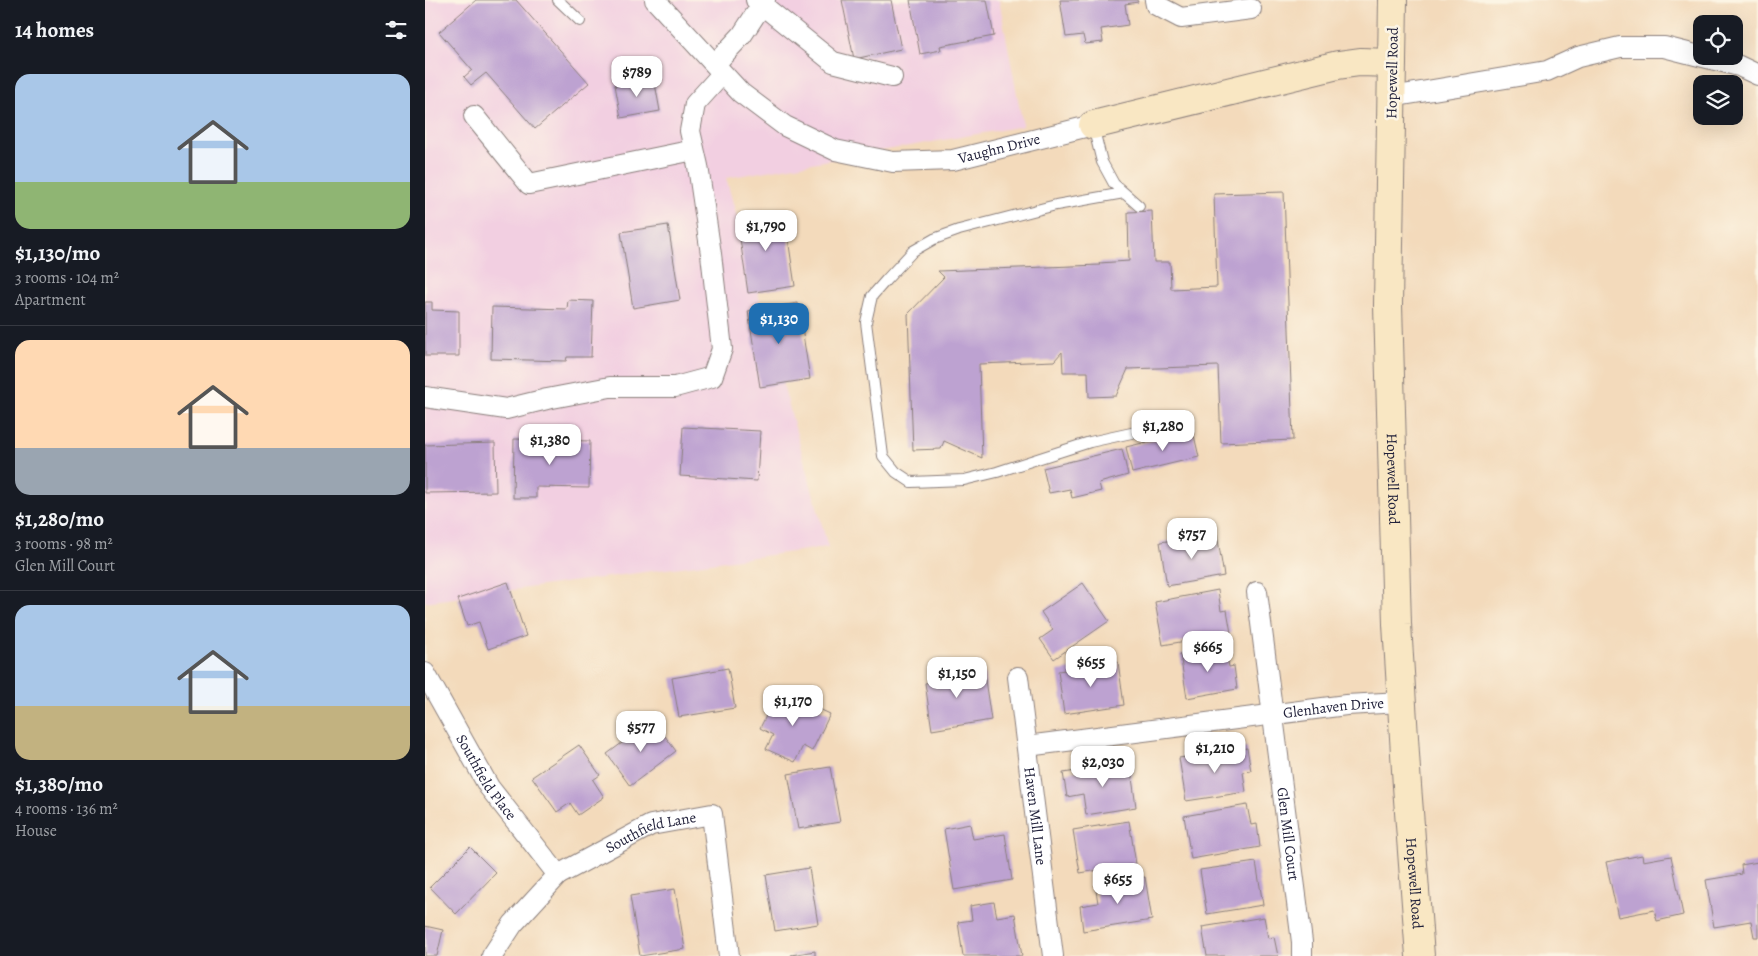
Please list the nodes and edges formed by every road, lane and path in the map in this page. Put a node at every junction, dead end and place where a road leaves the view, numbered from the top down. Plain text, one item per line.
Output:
1 (558, 0) edge
2 (655, 0) edge
3 (1155, 0) edge
4 (1393, 0) edge
5 (760, 2) edge
6 (1251, 9) dead end
7 (580, 21) dead end
8 (1392, 63) junction
9 (719, 69) junction
10 (1758, 75) edge
11 (892, 77) dead end
12 (1391, 98) junction
13 (474, 116) dead end
14 (1093, 125) junction
15 (694, 150) junction
16 (1123, 193) junction
17 (1139, 206) dead end
18 (425, 397) edge
19 (1182, 422) dead end
20 (1257, 592) dead end
21 (425, 672) edge
22 (1017, 677) dead end
23 (1402, 702) junction
24 (1274, 715) junction
25 (1027, 746) junction
26 (558, 875) junction
27 (492, 956) edge
28 (729, 956) edge
29 (1053, 956) edge
30 (1301, 956) edge
31 (1420, 956) edge

1 - 7 lane
2 - 9 street, Vaughn Drive
3 - 6 street
4 - 8 street, Hopewell Road
5 - 9 street
5 - 11 street
8 - 12 street, Hopewell Road
8 - 14 street, Vaughn Drive
9 - 14 street, Vaughn Drive
9 - 15 street
10 - 12 street
12 - 23 street, Hopewell Road
13 - 15 street
14 - 16 lane
15 - 18 street
16 - 17 lane
16 - 19 lane
20 - 24 street, Glen Mill Court
21 - 26 street, Southfield Place
22 - 25 street, Haven Mill Lane
23 - 24 street, Glenhaven Drive
23 - 31 street, Hopewell Road
24 - 25 street, Glenhaven Drive
24 - 30 street, Glen Mill Court
25 - 29 street, Haven Mill Lane
26 - 27 street, Southfield Lane
26 - 28 street, Southfield Lane

